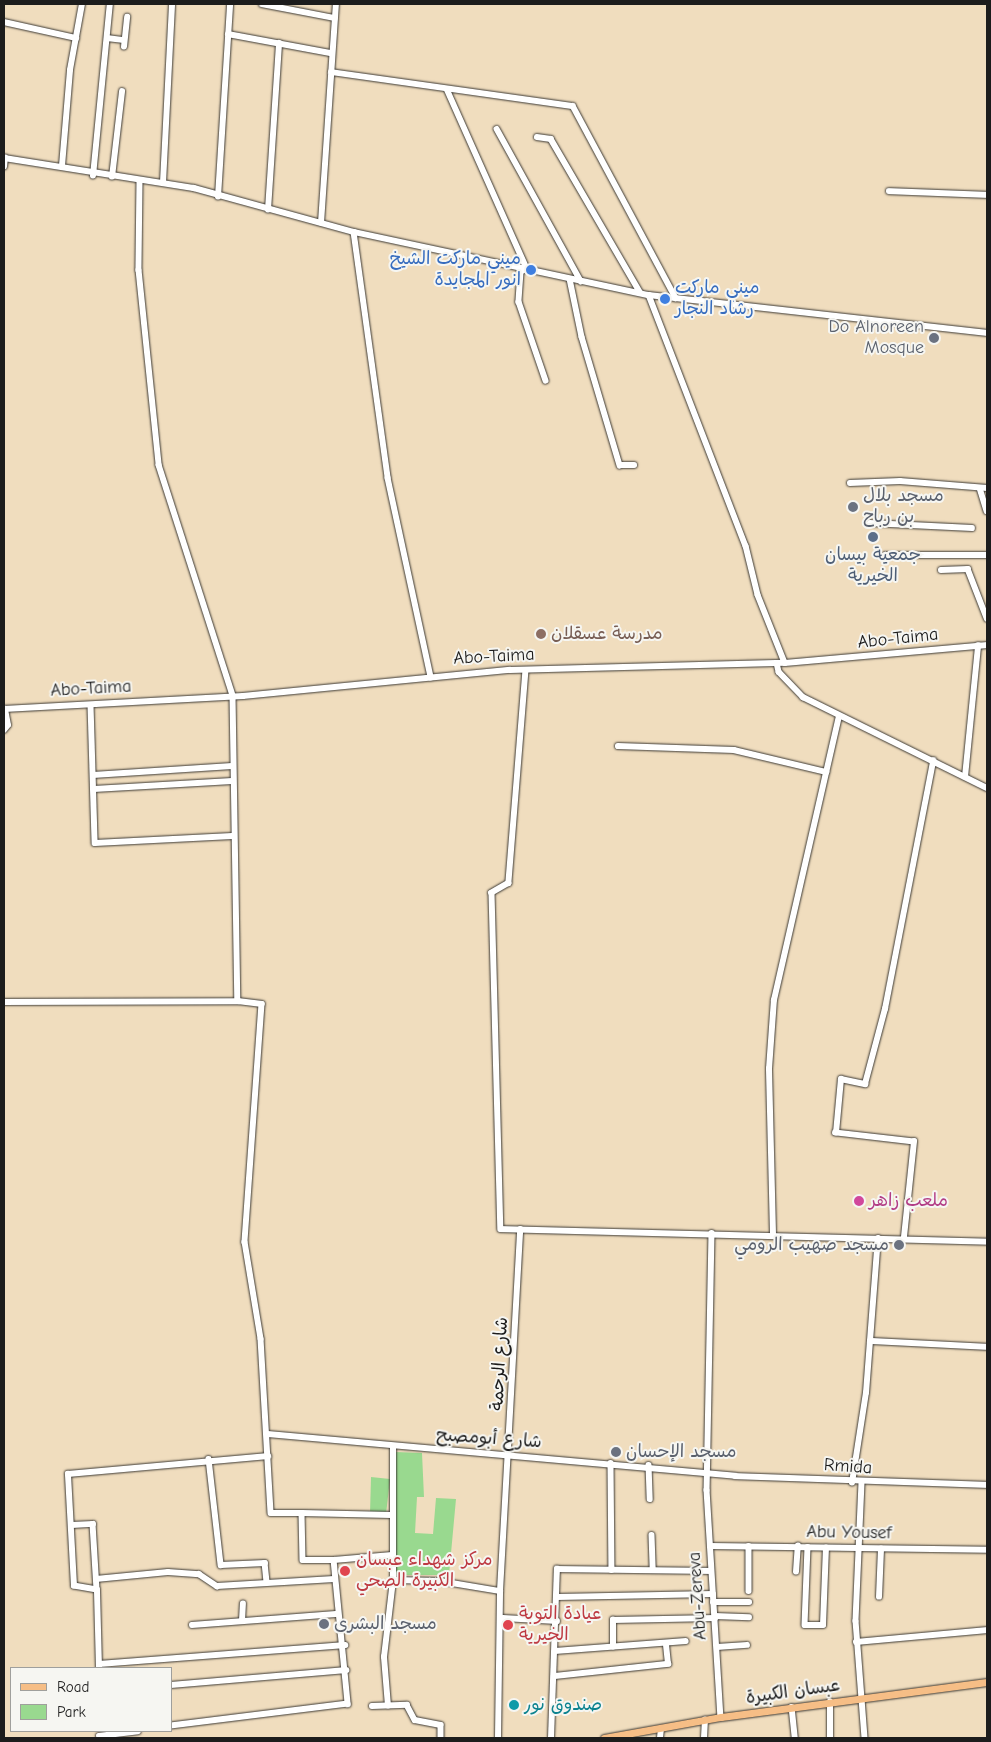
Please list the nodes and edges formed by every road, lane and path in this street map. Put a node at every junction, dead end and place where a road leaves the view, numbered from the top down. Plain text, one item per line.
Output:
1 (82, 4) edge
2 (110, 4) edge
3 (172, 4) edge
4 (230, 4) edge
5 (262, 4) edge
6 (336, 4) edge
7 (127, 18) dead end
8 (335, 18) junction
9 (4, 22) edge
10 (228, 34) junction
11 (76, 38) junction
12 (107, 38) junction
13 (124, 40) junction
14 (279, 43) junction
15 (124, 47) dead end
16 (331, 53) junction
17 (331, 72) junction
18 (447, 89) junction
19 (122, 92) dead end
20 (497, 129) dead end
21 (537, 137) dead end
22 (5, 158) edge
23 (62, 166) junction
24 (4, 167) edge
25 (93, 176) junction
26 (112, 177) junction
27 (140, 182) junction
28 (163, 182) junction
29 (889, 191) dead end
30 (987, 195) edge
31 (218, 197) junction
32 (268, 210) junction
33 (321, 223) junction
34 (354, 232) junction
35 (527, 269) junction
36 (570, 279) junction
37 (581, 281) junction
38 (640, 292) junction
39 (649, 295) junction
40 (676, 298) junction
41 (987, 333) edge
42 (546, 381) dead end
43 (634, 464) dead end
44 (850, 482) dead end
45 (980, 488) junction
46 (987, 488) edge
47 (987, 512) edge
48 (870, 523) dead end
49 (972, 528) dead end
50 (885, 555) dead end
51 (987, 555) edge
52 (942, 570) dead end
53 (987, 618) edge
54 (987, 645) edge
55 (978, 646) junction
56 (777, 663) junction
57 (785, 663) junction
58 (526, 670) junction
59 (431, 677) junction
60 (232, 696) junction
61 (91, 705) junction
62 (4, 709) edge
63 (840, 716) junction
64 (4, 730) edge
65 (618, 746) dead end
66 (933, 761) junction
67 (232, 766) junction
68 (826, 772) junction
69 (93, 775) junction
70 (965, 777) junction
71 (232, 781) junction
72 (94, 788) junction
73 (987, 788) edge
74 (232, 836) junction
75 (238, 1001) junction
76 (4, 1002) edge
77 (520, 1230) junction
78 (712, 1233) junction
79 (773, 1234) junction
80 (904, 1237) junction
81 (878, 1238) junction
82 (987, 1242) edge
83 (870, 1341) junction
84 (987, 1347) edge
85 (268, 1434) junction
86 (393, 1448) junction
87 (510, 1454) junction
88 (268, 1456) junction
89 (209, 1460) junction
90 (611, 1464) junction
91 (649, 1465) junction
92 (707, 1473) junction
93 (852, 1483) junction
94 (862, 1484) junction
95 (987, 1484) edge
96 (650, 1499) dead end
97 (302, 1513) junction
98 (391, 1515) junction
99 (72, 1525) junction
100 (652, 1535) dead end
101 (710, 1546) junction
102 (749, 1546) junction
103 (798, 1546) junction
104 (808, 1547) junction
105 (826, 1548) junction
106 (881, 1549) junction
107 (858, 1550) junction
108 (987, 1550) edge
109 (392, 1555) junction
110 (334, 1560) junction
111 (612, 1570) junction
112 (653, 1570) junction
113 (711, 1571) junction
114 (796, 1572) dead end
115 (96, 1579) junction
116 (334, 1579) junction
117 (393, 1580) junction
118 (267, 1582) junction
119 (97, 1590) junction
120 (749, 1590) dead end
121 (500, 1591) junction
122 (713, 1594) junction
123 (557, 1597) junction
124 (879, 1597) dead end
125 (713, 1602) junction
126 (750, 1602) dead end
127 (242, 1604) dead end
128 (336, 1614) junction
129 (715, 1617) junction
130 (749, 1617) dead end
131 (503, 1618) junction
132 (242, 1621) junction
133 (557, 1621) junction
134 (192, 1625) dead end
135 (987, 1630) edge
136 (686, 1641) dead end
137 (856, 1642) junction
138 (666, 1644) junction
139 (747, 1644) dead end
140 (345, 1645) junction
141 (613, 1647) junction
142 (717, 1647) junction
143 (556, 1651) junction
144 (99, 1666) edge
145 (346, 1670) junction
146 (555, 1676) junction
147 (987, 1682) edge
148 (172, 1685) edge
149 (863, 1697) junction
150 (830, 1702) junction
151 (372, 1706) dead end
152 (388, 1706) junction
153 (792, 1707) junction
154 (721, 1717) junction
155 (705, 1720) junction
156 (172, 1726) edge
157 (660, 1729) junction
158 (128, 1732) edge
159 (99, 1735) edge
160 (618, 1737) edge
161 (441, 1738) edge
162 (498, 1738) edge
163 (551, 1738) edge
164 (604, 1738) edge
165 (660, 1738) edge
166 (704, 1738) edge
167 (795, 1738) edge
168 (830, 1738) edge
169 (865, 1738) edge

1 - 11 street
2 - 12 street
3 - 28 street
4 - 10 street
5 - 8 street
6 - 8 street
7 - 13 street
8 - 16 street
9 - 11 street
10 - 14 street
10 - 31 street
11 - 23 street
12 - 13 street
12 - 25 street
13 - 15 street
14 - 16 street
14 - 32 street
16 - 17 street
17 - 18 street
17 - 33 street
18 - 35 street
18 - 40 street
19 - 26 street
20 - 37 street
21 - 38 street
22 - 23 street
22 - 24 street
23 - 25 street
25 - 26 street
26 - 27 street
27 - 28 street
27 - 60 street
28 - 31 street
29 - 30 street
31 - 32 street
32 - 33 street
33 - 34 street
34 - 35 street
34 - 59 street
35 - 36 street
35 - 42 street
36 - 37 street
36 - 43 street
37 - 38 street
38 - 39 street
39 - 40 street
39 - 57 street
40 - 41 street
44 - 45 street
45 - 46 street
45 - 47 street
48 - 49 street
50 - 51 street
52 - 53 street
54 - 55 street, Abo-Taima
55 - 57 street, Abo-Taima
55 - 70 street
56 - 57 street, Abo-Taima
56 - 58 street, Abo-Taima
56 - 63 street
58 - 59 street, Abo-Taima
58 - 77 street
59 - 60 street, Abo-Taima
60 - 61 street, Abo-Taima
60 - 67 street
61 - 62 street, Abo-Taima
61 - 69 street
62 - 64 street
63 - 66 street
63 - 68 street
65 - 68 street
66 - 70 street
66 - 80 street
67 - 69 street
67 - 71 street
68 - 79 street
69 - 72 street
70 - 73 street
71 - 72 street
71 - 74 street
72 - 74 street
74 - 75 street
75 - 76 street
75 - 85 street
77 - 78 street
77 - 87 street, شارع الرحمة
78 - 79 street
78 - 92 street, Abu-Zereva
79 - 81 street
80 - 81 street
80 - 82 street
81 - 83 street
83 - 84 street
83 - 93 street
85 - 86 street, شارع أبومصبح
85 - 88 street
86 - 87 street, شارع أبومصبح
86 - 98 street
87 - 90 street, شارع أبومصبح
87 - 121 street, شارع الرحمة
88 - 89 street
88 - 97 street
89 - 99 street
89 - 118 street
90 - 91 street, شارع أبومصبح
90 - 111 street
91 - 92 street, شارع أبومصبح
91 - 96 street
92 - 93 street, Rmida
92 - 101 street, Abu-Zereva
93 - 94 street, Rmida
94 - 95 street, Rmida
94 - 107 street
97 - 98 street
97 - 110 street
98 - 109 street
99 - 115 street
99 - 119 street
100 - 112 street
101 - 102 street, Abu Yousef
101 - 113 street, Abu-Zereva
102 - 103 street, Abu Yousef
102 - 120 street
103 - 104 street, Abu Yousef
103 - 114 street
104 - 105 street, Abu Yousef
104 - 105 street
105 - 107 street, Abu Yousef
106 - 107 street, Abu Yousef
106 - 108 street, Abu Yousef
106 - 124 street
107 - 137 street
109 - 110 street
109 - 117 street
110 - 116 street
111 - 112 street
111 - 123 street
112 - 113 street
113 - 122 street, Abu-Zereva
115 - 118 street
115 - 119 street
116 - 118 street
116 - 128 street
117 - 121 street
117 - 152 street
119 - 144 street
121 - 131 street, شارع الرحمة
122 - 123 street
122 - 125 street, Abu-Zereva
123 - 133 street
125 - 126 street
125 - 129 street, Abu-Zereva
127 - 132 street
128 - 132 street
128 - 140 street
129 - 130 street
129 - 141 street
129 - 142 street, Abu-Zereva
131 - 133 street
131 - 162 street, شارع الرحمة
132 - 134 street
133 - 143 street
135 - 137 street
136 - 138 street
137 - 149 street
138 - 141 street
138 - 146 street
139 - 142 street
140 - 144 street
140 - 145 street
141 - 143 street
142 - 154 street, Abu-Zereva
143 - 146 street
145 - 148 street
145 - 156 street
146 - 163 street
147 - 149 main road, عبسان الكبيرة
149 - 150 main road, عبسان الكبيرة
149 - 169 street
150 - 153 main road, عبسان الكبيرة
150 - 168 street
151 - 152 street
152 - 161 street
153 - 154 main road, عبسان الكبيرة
153 - 167 street
154 - 155 main road, عبسان الكبيرة
155 - 157 main road, عبسان الكبيرة
155 - 166 street
157 - 160 main road, عبسان الكبيرة
157 - 165 street
158 - 159 street
160 - 164 main road, عبسان الكبيرة

